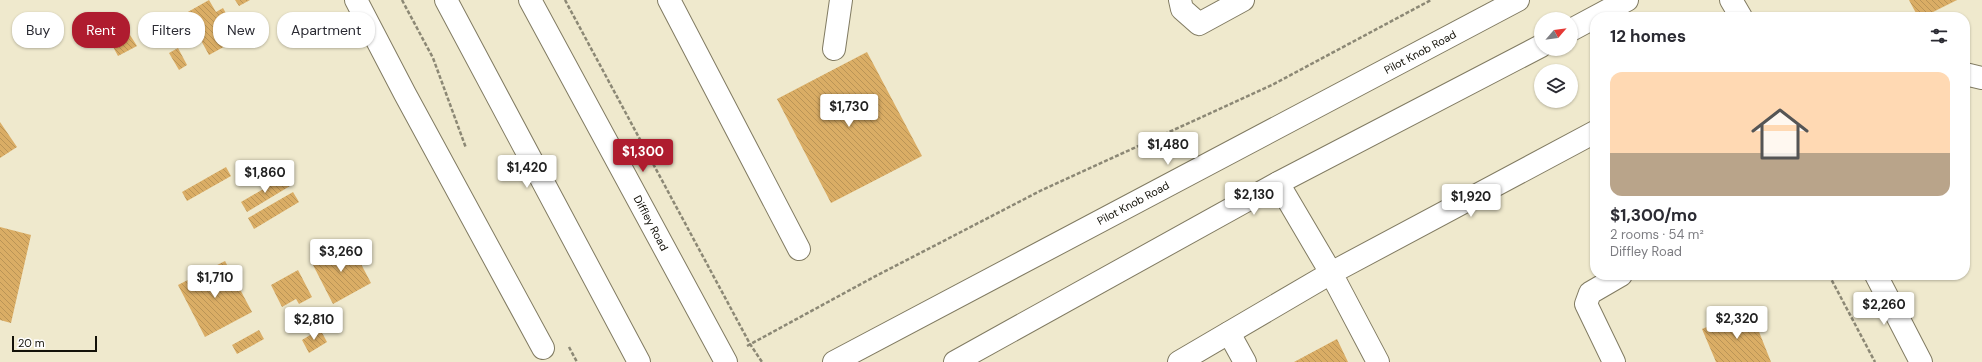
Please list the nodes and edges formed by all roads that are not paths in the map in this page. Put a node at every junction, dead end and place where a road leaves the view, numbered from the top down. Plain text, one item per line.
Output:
1 (356, 0) edge
2 (446, 0) edge
3 (530, 0) edge
4 (669, 0) edge
5 (841, 0) edge
6 (1180, 0) edge
7 (1243, 0) edge
8 (1518, 0) edge
9 (1627, 0) edge
10 (1731, 0) edge
11 (1605, 12) edge
12 (1738, 12) edge
13 (1590, 20) edge
14 (1578, 26) edge
15 (834, 49) dead end
16 (1534, 50) edge
17 (1970, 75) edge
18 (1982, 78) edge
19 (1590, 135) edge
20 (1278, 183) junction
21 (798, 249) dead end
22 (1331, 273) junction
23 (1612, 280) edge
24 (1879, 280) edge
25 (1229, 333) junction
26 (543, 348) dead end
27 (726, 361) edge
28 (639, 362) edge
29 (834, 362) edge
30 (955, 362) edge
31 (1179, 362) edge
32 (1245, 362) edge
33 (1378, 362) edge
34 (1614, 362) edge
35 (1921, 362) edge

1 - 26 main road
2 - 28 main road
3 - 27 main road, Diffley Road
4 - 21 main road
5 - 15 main road
6 - 7 main road
8 - 29 main road, Pilot Knob Road
9 - 11 main road
10 - 12 main road
13 - 14 main road
16 - 20 main road
17 - 18 main road
19 - 22 main road
20 - 22 main road
20 - 30 main road
22 - 25 main road
22 - 33 main road
23 - 34 main road
24 - 35 main road
25 - 31 main road
25 - 32 main road

